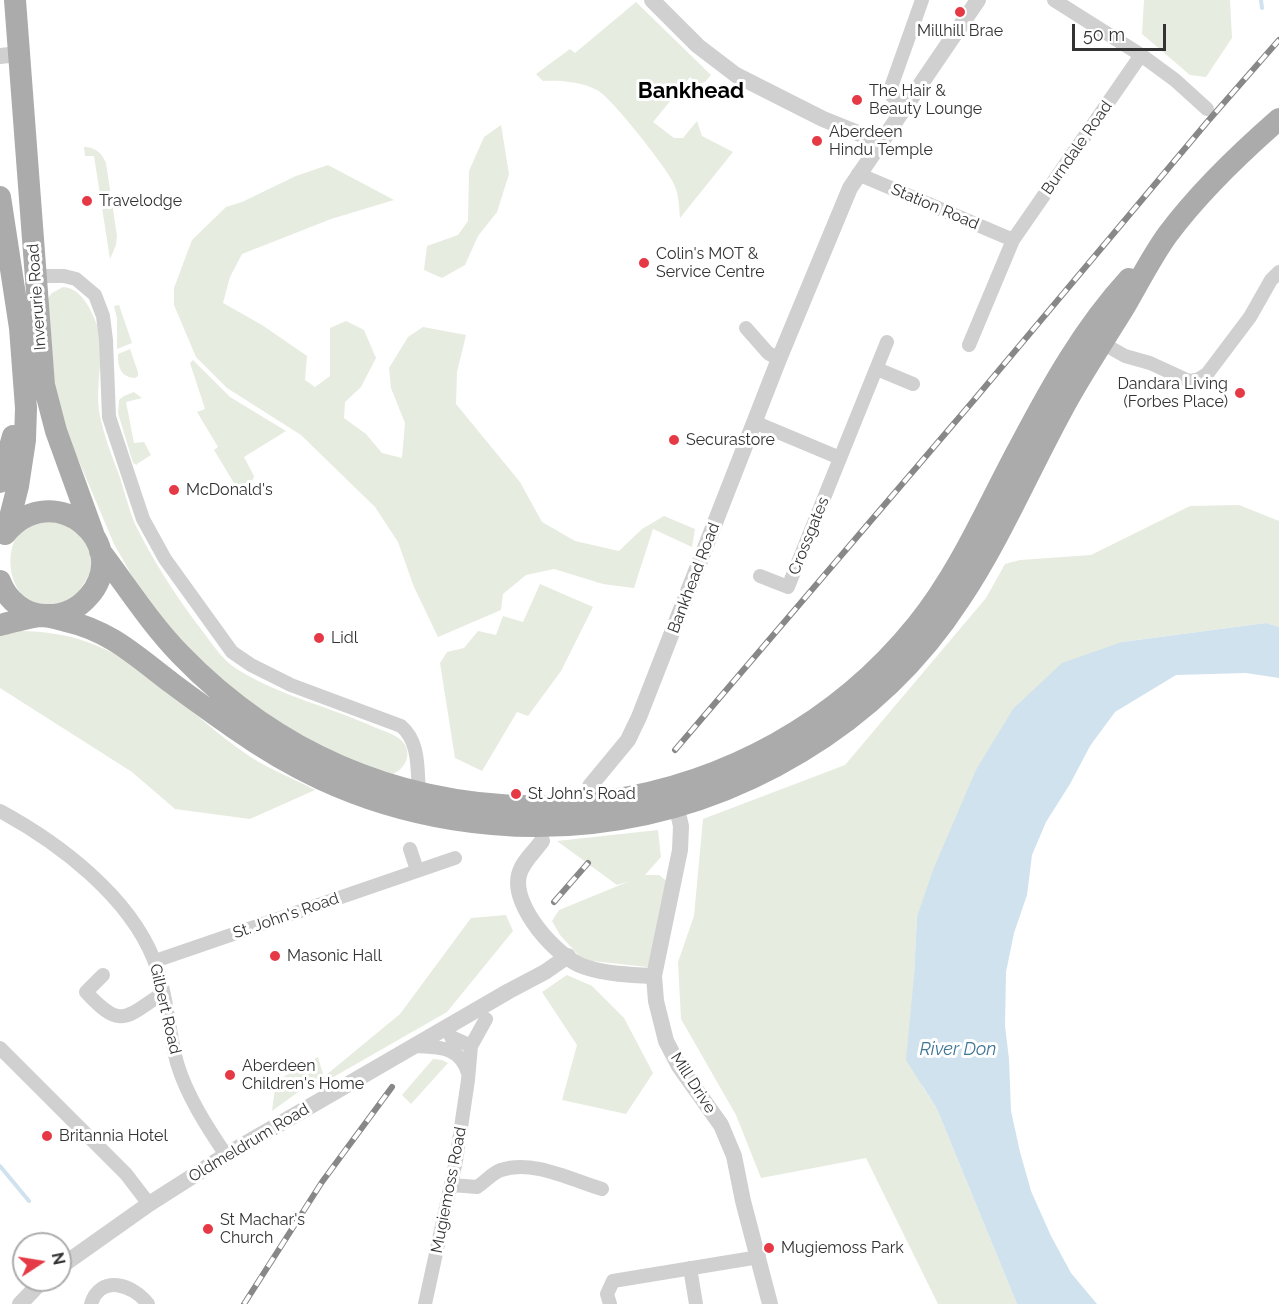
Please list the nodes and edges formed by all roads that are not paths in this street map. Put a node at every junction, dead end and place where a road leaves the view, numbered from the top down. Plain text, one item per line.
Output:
1 (15, 0) edge
2 (652, 0) edge
3 (922, 0) edge
4 (978, 0) edge
5 (1054, 0) edge
6 (9, 55) edge
7 (1140, 55) junction
8 (905, 105) junction
9 (1207, 109) dead end
10 (1279, 119) edge
11 (880, 142) junction
12 (858, 174) junction
13 (0, 197) edge
14 (1013, 240) junction
15 (1279, 272) edge
16 (35, 276) junction
17 (747, 328) dead end
18 (1094, 338) junction
19 (887, 342) dead end
20 (969, 345) dead end
21 (779, 360) junction
22 (23, 367) junction
23 (877, 369) junction
24 (913, 384) dead end
25 (754, 423) junction
26 (840, 458) junction
27 (0, 482) edge
28 (3, 539) edge
29 (96, 542) junction
30 (760, 576) dead end
31 (0, 581) edge
32 (44, 615) junction
33 (0, 625) edge
34 (590, 786) dead end
35 (419, 792) junction
36 (674, 797) junction
37 (0, 811) edge
38 (542, 841) dead end
39 (410, 849) dead end
40 (455, 858) dead end
41 (417, 870) junction
42 (568, 956) junction
43 (155, 961) junction
44 (103, 975) dead end
45 (654, 976) junction
46 (163, 993) junction
47 (486, 1019) dead end
48 (450, 1036) dead end
49 (415, 1046) junction
50 (471, 1046) junction
51 (0, 1048) edge
52 (468, 1075) junction
53 (226, 1155) junction
54 (452, 1185) junction
55 (602, 1189) dead end
56 (149, 1204) junction
57 (759, 1257) junction
58 (72, 1259) edge
59 (690, 1268) junction
60 (32, 1292) edge
61 (20, 1304) edge
62 (91, 1304) edge
63 (148, 1304) edge
64 (424, 1304) edge
65 (610, 1304) edge
66 (696, 1304) edge
67 (770, 1304) edge

1 - 6 main road, Inverurie Road
2 - 11 street
3 - 8 street
4 - 8 street, Bankhead Road
5 - 7 street
6 - 16 main road, Inverurie Road
7 - 9 street
7 - 14 street, Burndale Road
8 - 11 street, Bankhead Road
10 - 18 main road
11 - 12 street, Bankhead Road
12 - 14 street, Station Road
12 - 21 street, Bankhead Road
13 - 22 main road, Inverurie Road
14 - 20 street, Burndale Road
15 - 18 street
16 - 29 main road, Inverurie Road
16 - 35 street
17 - 21 street
18 - 36 main road
19 - 23 street, Crossgates
21 - 25 street, Bankhead Road
22 - 27 main road
22 - 28 main road, Inverurie Road
23 - 24 street
23 - 26 street, Crossgates
25 - 26 street
25 - 34 street, Bankhead Road
26 - 30 street, Crossgates
28 - 29 main road
29 - 32 main road
29 - 35 main road
31 - 32 main road
32 - 33 main road
32 - 36 main road
35 - 36 main road
36 - 45 street, Mill Drive
37 - 43 street, Gilbert Road
38 - 42 street
39 - 41 street
40 - 41 street, St. John's Road
41 - 43 street, St. John's Road
42 - 45 street
42 - 49 street, Oldmeldrum Road
43 - 46 street, Gilbert Road
44 - 46 street
45 - 57 street, Mill Drive
46 - 53 street, Gilbert Road
47 - 50 street, Mugiemoss Road
48 - 50 street
49 - 52 street
49 - 53 street, Oldmeldrum Road
50 - 52 street, Mugiemoss Road
51 - 56 street
52 - 54 street, Mugiemoss Road
53 - 56 street, Oldmeldrum Road
54 - 55 street
54 - 64 street, Mugiemoss Road
56 - 58 street, Oldmeldrum Road
57 - 59 street
57 - 67 street, Mill Drive
59 - 65 street
59 - 66 street
60 - 61 street
62 - 63 street

